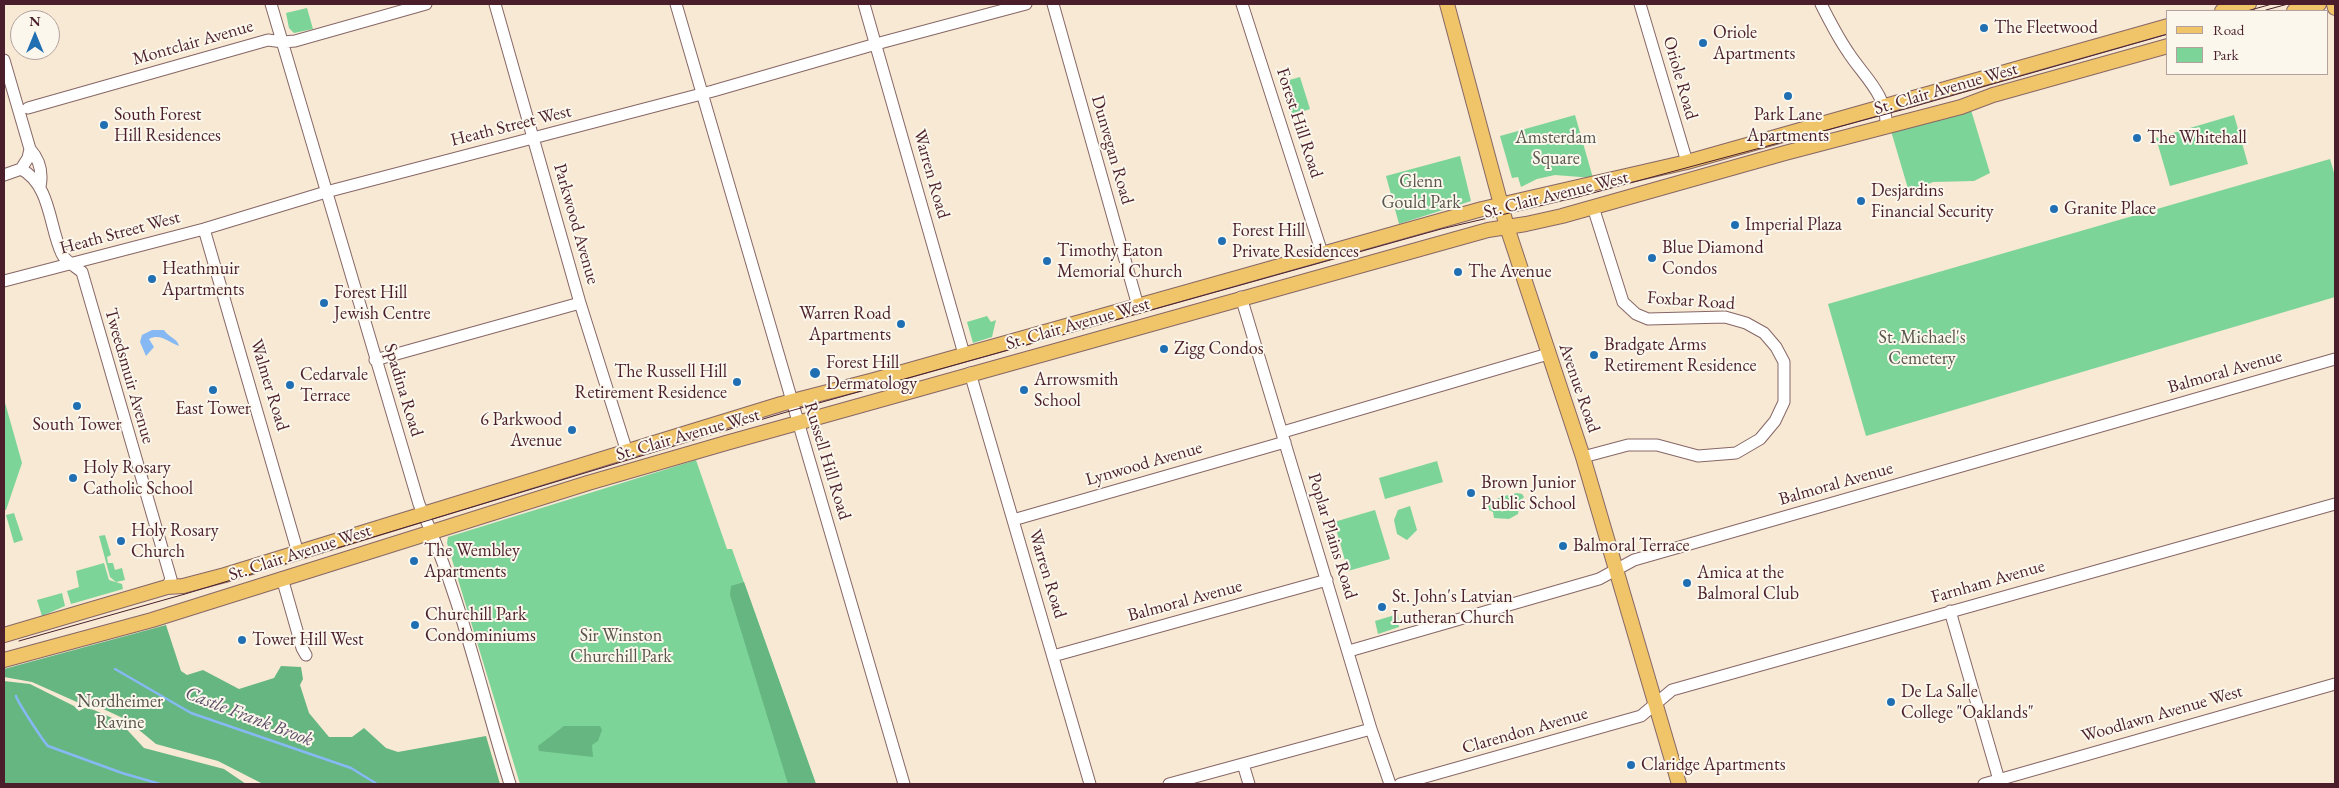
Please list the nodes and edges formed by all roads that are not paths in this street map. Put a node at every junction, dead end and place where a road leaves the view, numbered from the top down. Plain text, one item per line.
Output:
1 (271, 4) edge
2 (426, 4) edge
3 (495, 4) edge
4 (676, 4) edge
5 (864, 4) edge
6 (1026, 4) edge
7 (1053, 4) edge
8 (1242, 4) edge
9 (1447, 4) edge
10 (1640, 4) edge
11 (1820, 4) edge
12 (2249, 4) edge
13 (2319, 4) edge
14 (2334, 4) edge
15 (2335, 8) edge
16 (2226, 10) edge
17 (2298, 10) edge
18 (2166, 27) edge
19 (284, 42) junction
20 (876, 44) junction
21 (2166, 47) edge
22 (4, 60) edge
23 (702, 93) junction
24 (1884, 105) junction
25 (28, 108) dead end
26 (1886, 127) junction
27 (533, 138) junction
28 (30, 149) junction
29 (1687, 162) junction
30 (21, 170) junction
31 (4, 175) edge
32 (40, 186) junction
33 (326, 192) junction
34 (1501, 204) junction
35 (1593, 207) junction
36 (1507, 226) junction
37 (204, 229) junction
38 (1322, 253) junction
39 (72, 263) junction
40 (4, 281) edge
41 (1241, 297) junction
42 (580, 303) junction
43 (1138, 306) junction
44 (1074, 322) junction
45 (1079, 344) junction
46 (964, 354) junction
47 (1548, 354) junction
48 (2335, 359) edge
49 (375, 360) junction
50 (970, 373) junction
51 (791, 402) junction
52 (797, 423) junction
53 (1284, 437) junction
54 (627, 452) junction
55 (1583, 457) junction
56 (2335, 504) edge
57 (423, 513) junction
58 (1012, 520) junction
59 (432, 532) junction
60 (298, 552) junction
61 (1615, 569) junction
62 (282, 578) junction
63 (1327, 580) junction
64 (167, 587) junction
65 (1950, 611) junction
66 (4, 635) edge
67 (1349, 651) junction
68 (306, 654) dead end
69 (1053, 656) junction
70 (4, 660) edge
71 (2335, 684) edge
72 (1655, 705) junction
73 (1371, 729) junction
74 (1243, 764) junction
75 (1999, 780) junction
76 (510, 784) edge
77 (904, 784) edge
78 (1090, 784) edge
79 (1169, 784) edge
80 (1249, 784) edge
81 (1390, 784) edge
82 (1400, 784) edge
83 (1679, 784) edge
84 (1984, 784) edge

1 - 19 street, Spadina Road
2 - 19 street, Montclair Avenue
3 - 27 street, Parkwood Avenue
4 - 23 street, Russell Hill Road
5 - 20 street, Warren Road
6 - 20 street, Heath Street West
7 - 43 street, Dunvegan Road
8 - 38 street, Forest Hill Road
9 - 34 main road, Avenue Road
10 - 29 street, Oriole Road
11 - 24 street
12 - 16 main road
13 - 17 main road
14 - 15 main road
18 - 24 main road, St. Clair Avenue West
19 - 25 street, Montclair Avenue
19 - 33 street, Spadina Road
20 - 23 street, Heath Street West
20 - 46 street, Warren Road
21 - 26 main road, St. Clair Avenue West
22 - 28 street, Tweedsmuir Avenue
23 - 27 street, Heath Street West
23 - 51 street, Russell Hill Road
24 - 26 street
24 - 29 main road, St. Clair Avenue West
26 - 35 main road, St. Clair Avenue West
27 - 33 street, Heath Street West
27 - 42 street, Parkwood Avenue
28 - 30 street
28 - 32 street, Tweedsmuir Avenue
29 - 34 main road, St. Clair Avenue West
30 - 31 street
30 - 32 street
32 - 39 street, Tweedsmuir Avenue
33 - 37 street, Heath Street West
33 - 49 street, Spadina Road
34 - 36 main road, Avenue Road
34 - 38 main road, St. Clair Avenue West
35 - 36 main road, St. Clair Avenue West
35 - 55 street, Foxbar Road
36 - 41 main road, St. Clair Avenue West
36 - 47 main road, Avenue Road
37 - 39 street, Heath Street West
37 - 60 street, Walmer Road
38 - 43 main road, St. Clair Avenue West
39 - 40 street, Heath Street West
39 - 64 street, Tweedsmuir Avenue
41 - 45 main road, St. Clair Avenue West
41 - 53 street, Poplar Plains Road
42 - 49 street
42 - 54 street, Parkwood Avenue
43 - 44 main road, St. Clair Avenue West
44 - 45 main road
44 - 46 main road, St. Clair Avenue West
45 - 50 main road, St. Clair Avenue West
46 - 51 main road, St. Clair Avenue West
47 - 53 street, Lynwood Avenue
47 - 55 main road, Avenue Road
48 - 61 street, Balmoral Avenue
49 - 57 street, Spadina Road
50 - 52 main road, St. Clair Avenue West
50 - 58 street, Warren Road
51 - 52 street, Russell Hill Road
51 - 54 main road, St. Clair Avenue West
52 - 59 main road, St. Clair Avenue West
52 - 77 street, Russell Hill Road
53 - 58 street, Lynwood Avenue
53 - 63 street, Poplar Plains Road
54 - 57 main road, St. Clair Avenue West
55 - 61 main road, Avenue Road
56 - 65 street, Farnham Avenue
57 - 59 street, Spadina Road
57 - 60 main road, St. Clair Avenue West
58 - 69 street, Warren Road
59 - 62 main road, St. Clair Avenue West
59 - 76 street, Spadina Road
60 - 64 main road, St. Clair Avenue West
61 - 67 street, Balmoral Avenue
61 - 72 main road, Avenue Road
62 - 68 street
62 - 70 main road, St. Clair Avenue West
63 - 67 street, Poplar Plains Road
63 - 69 street, Balmoral Avenue
64 - 66 main road, St. Clair Avenue West
65 - 72 street, Farnham Avenue
65 - 75 street
67 - 73 street, Poplar Plains Road
69 - 78 street, Warren Road
71 - 75 street, Woodlawn Avenue West
72 - 82 street, Clarendon Avenue
72 - 83 main road, Avenue Road
73 - 74 street
73 - 81 street, Poplar Plains Road
74 - 79 street
74 - 80 street
75 - 84 street, Woodlawn Avenue West

